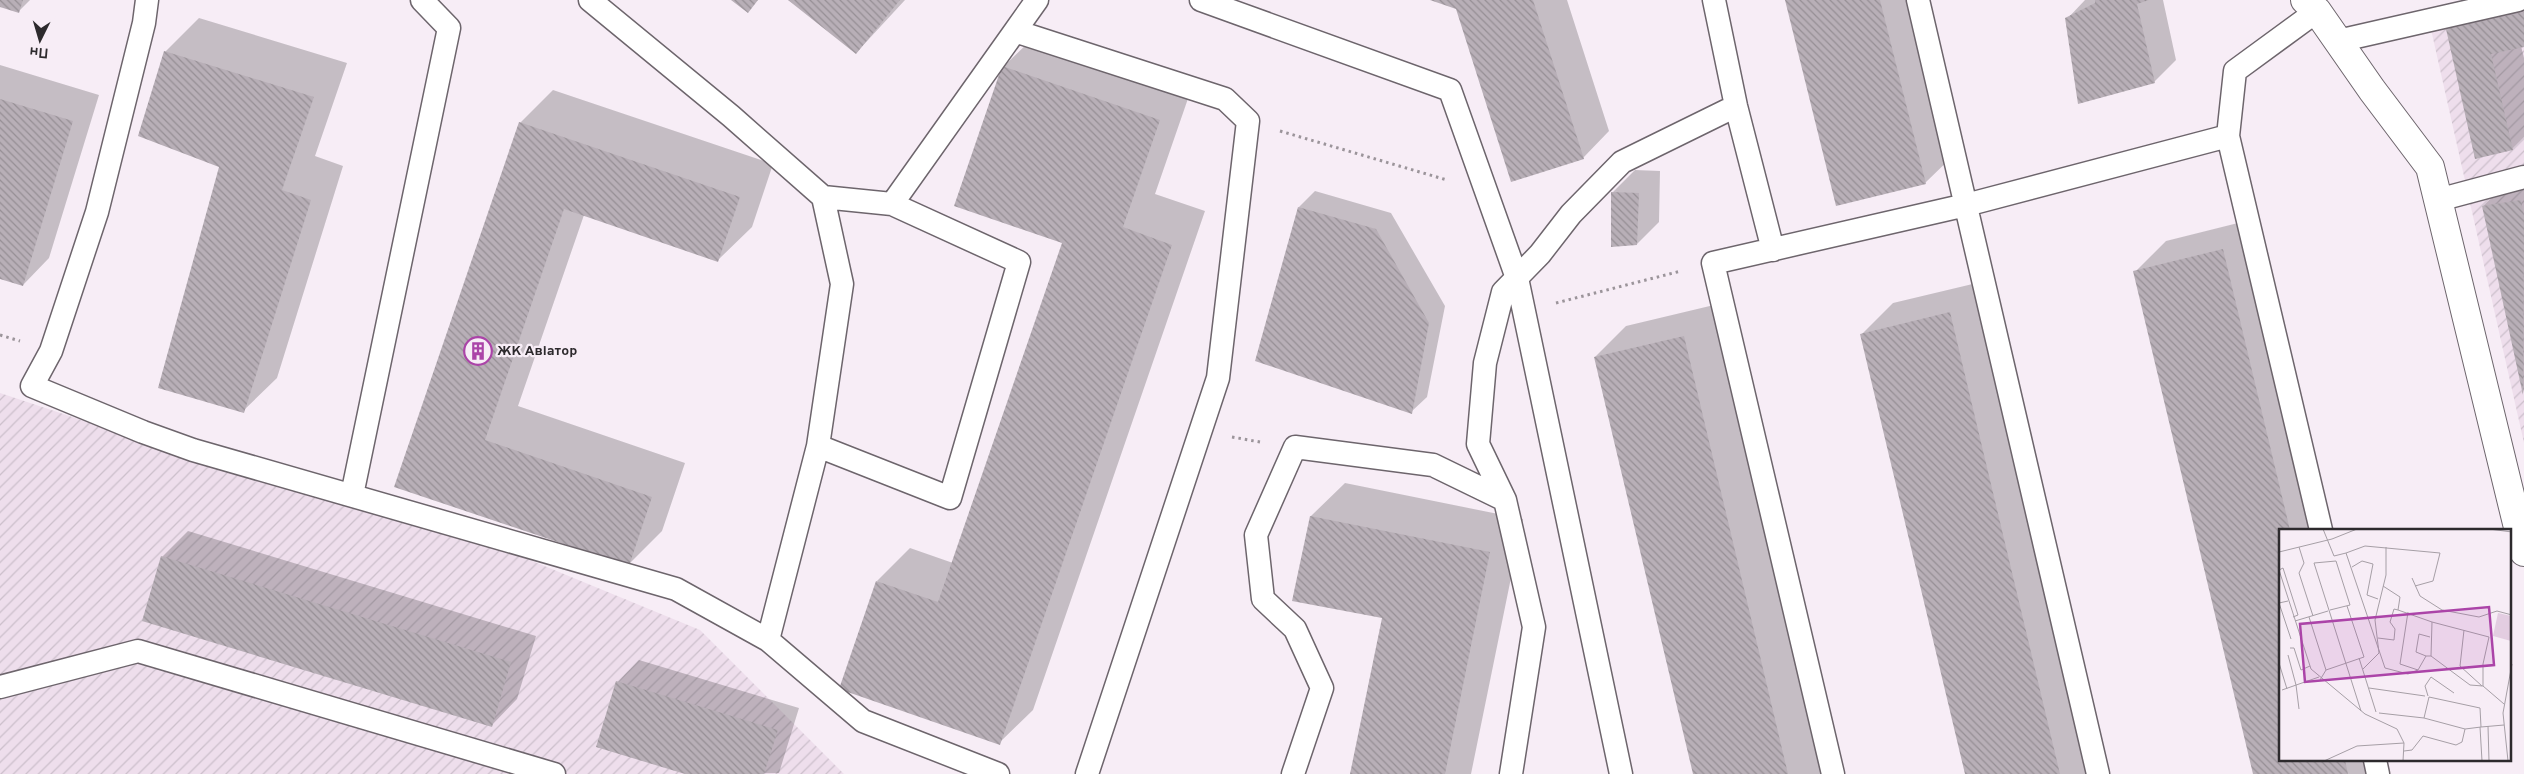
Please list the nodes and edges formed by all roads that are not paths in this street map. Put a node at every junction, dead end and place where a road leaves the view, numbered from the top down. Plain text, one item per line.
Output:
1 (147, 0) edge
2 (422, 0) edge
3 (590, 0) edge
4 (1037, 0) edge
5 (1201, 0) edge
6 (1714, 0) edge
7 (1918, 0) edge
8 (2518, 0) edge
9 (2311, 6) edge
10 (1014, 31) junction
11 (2338, 41) junction
12 (1736, 106) junction
13 (2228, 136) junction
14 (2524, 177) edge
15 (823, 197) junction
16 (2438, 200) junction
17 (892, 204) junction
18 (1966, 205) junction
19 (1774, 250) junction
20 (1517, 278) junction
21 (818, 446) junction
22 (352, 496) junction
23 (1505, 500) junction
24 (2321, 529) edge
25 (2524, 552) edge
26 (768, 640) junction
27 (0, 687) edge
28 (554, 774) edge
29 (998, 774) edge
30 (1086, 774) edge
31 (1293, 774) edge
32 (1511, 774) edge
33 (1622, 774) edge
34 (1834, 774) edge
35 (2098, 774) edge

1 - 22 lane
2 - 22 lane
3 - 15 lane
4 - 10 lane
5 - 20 lane
6 - 12 lane
7 - 18 lane
8 - 11 lane
9 - 11 street
9 - 13 lane
10 - 17 lane
10 - 30 lane
11 - 16 street
12 - 19 lane
12 - 20 lane
13 - 18 lane
13 - 24 lane
14 - 16 lane
15 - 17 lane
15 - 21 lane
16 - 25 street
17 - 21 lane
18 - 19 lane
18 - 35 lane
19 - 34 lane
20 - 23 lane
20 - 33 lane
21 - 26 lane
22 - 26 lane
23 - 31 lane
23 - 32 lane
26 - 29 lane
27 - 28 lane

